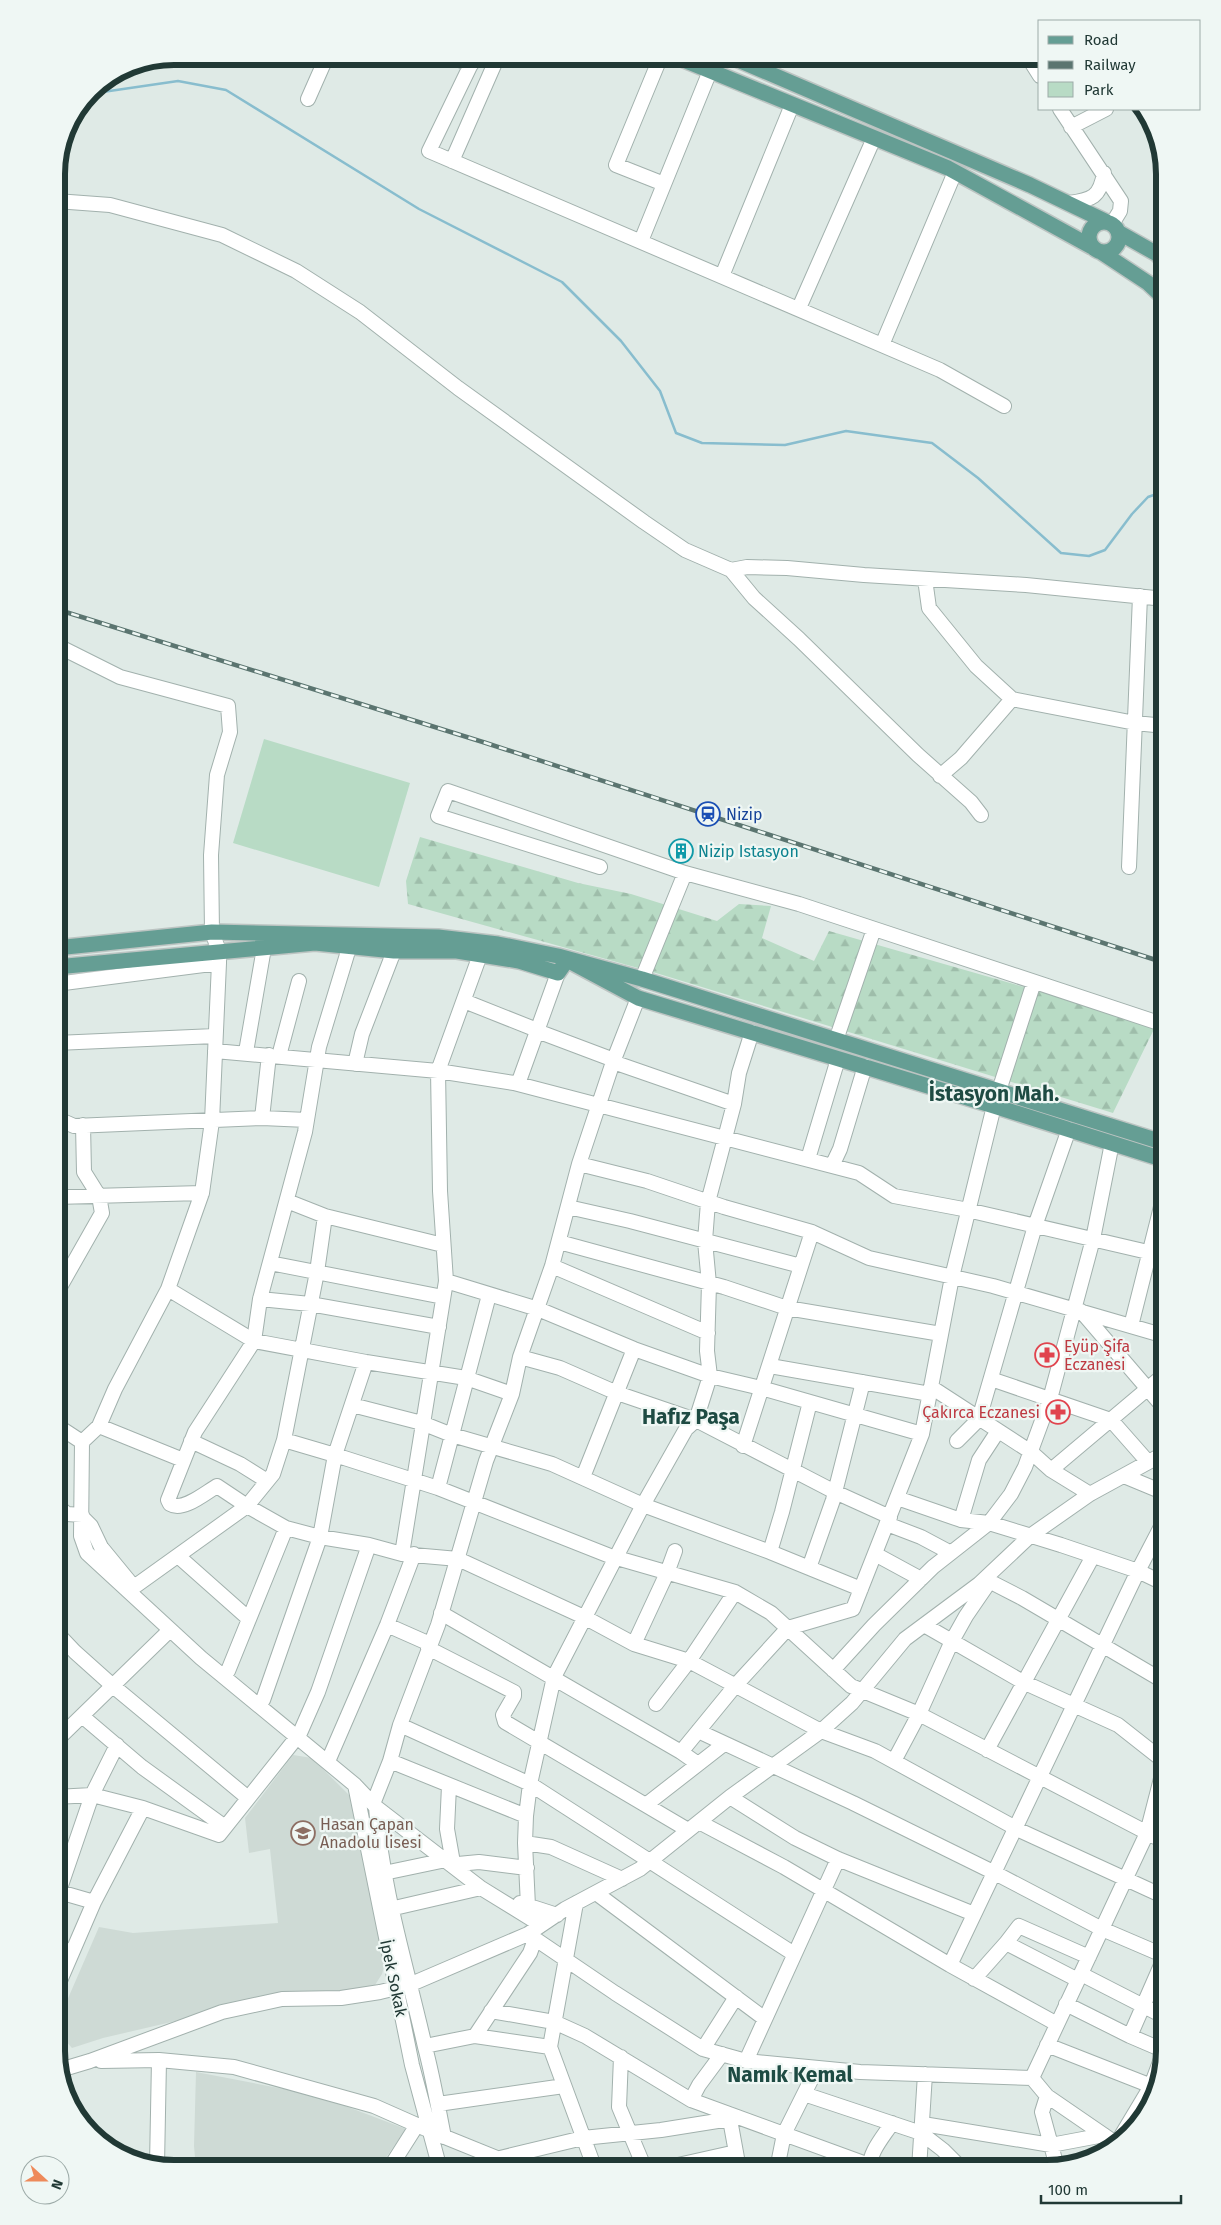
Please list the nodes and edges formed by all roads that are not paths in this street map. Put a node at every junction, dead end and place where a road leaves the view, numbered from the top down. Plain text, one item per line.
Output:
1 (323, 65) edge
2 (471, 65) edge
3 (494, 65) edge
4 (657, 65) edge
5 (696, 65) edge
6 (750, 65) edge
7 (710, 71) junction
8 (308, 99) dead end
9 (792, 105) junction
10 (1061, 110) edge
11 (1104, 110) edge
12 (1071, 127) junction
13 (874, 138) junction
14 (452, 161) junction
15 (955, 172) junction
16 (1104, 174) junction
17 (664, 184) junction
18 (65, 202) edge
19 (1070, 203) junction
20 (1112, 226) junction
21 (641, 242) junction
22 (1097, 249) junction
23 (1156, 253) edge
24 (722, 276) junction
25 (1156, 291) edge
26 (799, 308) junction
27 (882, 345) junction
28 (1004, 406) dead end
29 (731, 570) junction
30 (925, 579) junction
31 (1140, 596) junction
32 (1156, 597) edge
33 (65, 650) edge
34 (1012, 699) junction
35 (1135, 723) junction
36 (1156, 725) edge
37 (940, 776) junction
38 (981, 815) dead end
39 (600, 867) dead end
40 (1130, 867) dead end
41 (685, 873) junction
42 (874, 929) junction
43 (212, 932) junction
44 (65, 947) edge
45 (264, 948) junction
46 (349, 948) junction
47 (394, 951) junction
48 (480, 956) junction
49 (219, 957) junction
50 (65, 966) edge
51 (558, 973) junction
52 (642, 979) junction
53 (299, 981) dead end
54 (1034, 982) junction
55 (65, 983) edge
56 (638, 998) junction
57 (464, 1001) junction
58 (1156, 1022) edge
59 (537, 1031) junction
60 (752, 1032) junction
61 (215, 1036) junction
62 (836, 1040) junction
63 (65, 1044) edge
64 (215, 1051) junction
65 (246, 1052) junction
66 (274, 1056) junction
67 (838, 1059) junction
68 (317, 1060) junction
69 (613, 1061) junction
70 (355, 1064) junction
71 (865, 1066) junction
72 (438, 1071) junction
73 (518, 1084) junction
74 (999, 1091) junction
75 (598, 1104) junction
76 (734, 1104) junction
77 (994, 1106) junction
78 (262, 1118) junction
79 (307, 1120) junction
80 (212, 1121) junction
81 (65, 1122) edge
82 (83, 1126) junction
83 (1069, 1129) junction
84 (723, 1138) junction
85 (1156, 1140) edge
86 (1112, 1143) junction
87 (1156, 1157) edge
88 (808, 1159) junction
89 (579, 1164) junction
90 (832, 1166) junction
91 (202, 1193) junction
92 (99, 1196) junction
93 (65, 1197) edge
94 (287, 1202) junction
95 (708, 1202) junction
96 (568, 1207) junction
97 (970, 1210) junction
98 (325, 1216) junction
99 (1035, 1226) junction
100 (1156, 1228) edge
101 (812, 1232) junction
102 (1093, 1239) junction
103 (705, 1241) junction
104 (559, 1242) junction
105 (443, 1244) junction
106 (1150, 1252) junction
107 (1156, 1254) edge
108 (270, 1263) junction
109 (552, 1266) junction
110 (801, 1266) junction
111 (317, 1272) junction
112 (952, 1277) junction
113 (65, 1278) edge
114 (446, 1281) junction
115 (709, 1284) junction
116 (168, 1290) junction
117 (1015, 1292) junction
118 (489, 1295) junction
119 (443, 1297) junction
120 (260, 1299) junction
121 (310, 1304) junction
122 (787, 1308) junction
123 (538, 1309) junction
124 (1077, 1310) junction
125 (1131, 1326) junction
126 (439, 1327) junction
127 (708, 1333) junction
128 (1156, 1333) edge
129 (941, 1334) junction
130 (254, 1341) junction
131 (634, 1349) junction
132 (302, 1350) junction
133 (520, 1356) junction
134 (366, 1362) junction
135 (770, 1366) junction
136 (431, 1371) junction
137 (710, 1376) junction
138 (466, 1378) junction
139 (991, 1379) junction
140 (863, 1382) junction
141 (1156, 1382) edge
142 (761, 1388) junction
143 (1148, 1389) junction
144 (931, 1391) junction
145 (617, 1393) junction
146 (512, 1394) junction
147 (1050, 1399) junction
148 (1156, 1399) edge
149 (810, 1402) junction
150 (352, 1405) junction
151 (854, 1415) junction
152 (979, 1419) junction
153 (696, 1420) junction
154 (1111, 1420) junction
155 (422, 1422) junction
156 (99, 1426) junction
157 (65, 1431) edge
158 (998, 1431) junction
159 (922, 1434) junction
160 (452, 1435) junction
161 (284, 1440) junction
162 (191, 1441) junction
163 (82, 1442) junction
164 (957, 1442) dead end
165 (743, 1446) junction
166 (493, 1448) junction
167 (1031, 1452) junction
168 (335, 1455) junction
169 (1156, 1458) edge
170 (183, 1460) junction
171 (1148, 1462) junction
172 (792, 1470) junction
173 (1051, 1470) junction
174 (1124, 1476) junction
175 (583, 1477) junction
176 (267, 1481) junction
177 (412, 1481) junction
178 (438, 1488) junction
179 (1156, 1489) edge
180 (835, 1492) junction
181 (1090, 1494) junction
182 (897, 1498) junction
183 (475, 1502) junction
184 (643, 1505) junction
185 (247, 1506) junction
186 (65, 1516) edge
187 (82, 1516) junction
188 (961, 1520) junction
189 (888, 1521) junction
190 (989, 1523) junction
191 (286, 1528) junction
192 (1030, 1536) junction
193 (1156, 1536) edge
194 (320, 1537) junction
195 (369, 1545) junction
196 (675, 1551) dead end
197 (770, 1552) junction
198 (951, 1553) junction
199 (408, 1554) junction
200 (875, 1554) junction
201 (178, 1556) junction
202 (1093, 1556) junction
203 (617, 1557) junction
204 (458, 1559) junction
205 (809, 1568) junction
206 (1138, 1571) junction
207 (667, 1573) junction
208 (921, 1578) junction
209 (988, 1580) junction
210 (1156, 1580) edge
211 (134, 1588) junction
212 (861, 1589) junction
213 (735, 1592) junction
214 (440, 1613) junction
215 (584, 1618) junction
216 (249, 1619) junction
217 (1059, 1619) junction
218 (387, 1625) junction
219 (924, 1625) junction
220 (788, 1628) junction
221 (170, 1630) junction
222 (65, 1641) edge
223 (952, 1641) junction
224 (634, 1644) junction
225 (1103, 1645) junction
226 (429, 1646) junction
227 (689, 1661) junction
228 (833, 1670) junction
229 (228, 1671) junction
230 (554, 1677) junction
231 (1156, 1677) edge
232 (1023, 1682) junction
233 (113, 1686) junction
234 (735, 1686) junction
235 (862, 1691) junction
236 (263, 1700) junction
237 (656, 1704) dead end
238 (1074, 1705) junction
239 (919, 1714) junction
240 (82, 1716) junction
241 (400, 1725) junction
242 (698, 1731) junction
243 (821, 1731) junction
244 (65, 1732) edge
245 (299, 1735) junction
246 (539, 1742) junction
247 (724, 1744) junction
248 (116, 1745) junction
249 (987, 1750) junction
250 (681, 1752) junction
251 (1156, 1756) edge
252 (329, 1759) junction
253 (390, 1761) junction
254 (894, 1762) junction
255 (698, 1764) junction
256 (772, 1766) junction
257 (1040, 1778) junction
258 (530, 1784) junction
259 (355, 1785) junction
260 (449, 1786) junction
261 (92, 1796) junction
262 (65, 1797) edge
263 (730, 1797) junction
264 (248, 1798) junction
265 (1156, 1798) edge
266 (376, 1803) junction
267 (647, 1804) junction
268 (143, 1808) junction
269 (526, 1816) junction
270 (694, 1826) junction
271 (225, 1827) junction
272 (1016, 1828) junction
273 (1147, 1833) junction
274 (1156, 1838) edge
275 (525, 1843) junction
276 (838, 1858) junction
277 (452, 1860) junction
278 (651, 1860) junction
279 (527, 1868) junction
280 (65, 1872) edge
281 (384, 1873) junction
282 (995, 1873) junction
283 (622, 1879) junction
284 (1125, 1880) junction
285 (480, 1888) junction
286 (823, 1891) junction
287 (596, 1893) junction
288 (1156, 1893) edge
289 (65, 1897) edge
290 (94, 1902) junction
291 (576, 1903) junction
292 (528, 1906) junction
293 (390, 1909) junction
294 (974, 1914) junction
295 (557, 1915) junction
296 (540, 1926) junction
297 (1102, 1929) junction
298 (532, 1936) junction
299 (1006, 1943) junction
300 (65, 1950) edge
301 (1156, 1952) edge
302 (71, 1954) junction
303 (794, 1954) junction
304 (1088, 1957) junction
305 (566, 1960) junction
306 (950, 1965) junction
307 (65, 1968) edge
308 (1156, 1976) edge
309 (1079, 1977) junction
310 (974, 1979) junction
311 (402, 1986) junction
312 (736, 1997) junction
313 (1066, 2004) junction
314 (1143, 2006) junction
315 (491, 2011) junction
316 (1156, 2012) edge
317 (765, 2019) junction
318 (554, 2022) junction
319 (1057, 2024) junction
320 (475, 2036) junction
321 (1130, 2036) junction
322 (1047, 2045) junction
323 (425, 2046) junction
324 (1156, 2047) edge
325 (550, 2048) junction
326 (703, 2049) junction
327 (722, 2054) junction
328 (621, 2057) junction
329 (159, 2060) junction
330 (90, 2061) junction
331 (746, 2061) junction
332 (66, 2068) edge
333 (817, 2068) junction
334 (925, 2074) junction
335 (1032, 2078) junction
336 (1150, 2085) edge
337 (564, 2086) junction
338 (804, 2094) junction
339 (1047, 2096) junction
340 (1145, 2098) edge
341 (691, 2100) junction
342 (438, 2104) junction
343 (730, 2116) junction
344 (1130, 2121) edge
345 (892, 2124) junction
346 (418, 2125) junction
347 (922, 2128) junction
348 (431, 2132) junction
349 (630, 2132) junction
350 (784, 2134) junction
351 (444, 2137) junction
352 (583, 2138) junction
353 (1109, 2138) edge
354 (1051, 2145) junction
355 (736, 2152) junction
356 (500, 2158) junction
357 (157, 2159) edge
358 (396, 2160) edge
359 (438, 2160) edge
360 (504, 2160) edge
361 (592, 2160) edge
362 (641, 2160) edge
363 (700, 2160) edge
364 (737, 2160) edge
365 (779, 2160) edge
366 (852, 2160) edge
367 (872, 2160) edge
368 (920, 2160) edge
369 (953, 2160) edge
370 (1055, 2160) edge

1 - 8 street
2 - 14 street
3 - 14 street
4 - 17 street
5 - 7 main road
6 - 19 main road
7 - 9 main road
7 - 17 street
9 - 13 main road
9 - 24 street
10 - 12 street
11 - 12 street
12 - 16 street
13 - 15 main road
13 - 26 street
14 - 21 street
15 - 22 main road
15 - 27 street
16 - 19 street
16 - 20 street
17 - 21 street
18 - 29 street
19 - 20 main road
20 - 22 main road
20 - 22 main road
20 - 23 main road
21 - 24 street
22 - 25 main road
24 - 26 street
26 - 27 street
27 - 28 street
29 - 30 street
29 - 37 street
30 - 31 street
30 - 34 street
31 - 32 street
31 - 35 street
33 - 43 street
34 - 35 street
34 - 37 street
35 - 36 street
35 - 40 street
37 - 38 street
39 - 41 street
41 - 42 street
41 - 52 street
42 - 54 street
42 - 62 street
43 - 44 main road
43 - 49 street
43 - 52 main road
45 - 46 main road
45 - 49 main road
45 - 65 street
46 - 47 main road
46 - 68 street
47 - 48 main road
47 - 70 street
48 - 51 main road
48 - 57 street
49 - 50 main road
49 - 55 street
49 - 61 street
51 - 56 main road
51 - 59 street
52 - 62 main road
53 - 66 street
54 - 58 street
54 - 74 street
56 - 60 main road
56 - 69 street
57 - 59 street
57 - 72 street
59 - 69 street
59 - 73 street
60 - 67 main road
60 - 76 street
61 - 63 street
61 - 64 street
62 - 74 main road
64 - 65 street
64 - 80 street
65 - 66 street
66 - 68 street
66 - 78 street
67 - 71 main road
67 - 88 street
68 - 70 street
68 - 79 street
69 - 75 street
69 - 76 street
70 - 72 street
71 - 77 main road
71 - 90 street
72 - 73 street
72 - 105 street
73 - 75 street
74 - 77 street
74 - 85 main road
75 - 84 street
75 - 89 street
76 - 84 street
77 - 83 main road
77 - 97 street
78 - 79 street
78 - 80 street
79 - 94 street
80 - 82 street
80 - 91 street
81 - 82 street
82 - 92 street
83 - 86 main road
83 - 99 street
84 - 88 street
84 - 95 street
86 - 87 main road
86 - 102 street
88 - 90 street
89 - 95 street
89 - 96 street
90 - 97 street
91 - 92 street
91 - 116 street
92 - 93 street
92 - 113 street
94 - 98 street
94 - 108 street
95 - 101 street
95 - 103 street
96 - 103 street
96 - 104 street
97 - 99 street
97 - 112 street
98 - 105 street
98 - 111 street
99 - 102 street
99 - 117 street
100 - 106 street
101 - 110 street
101 - 112 street
102 - 106 street
102 - 124 street
103 - 110 street
103 - 115 street
104 - 109 street
104 - 115 street
105 - 114 street
106 - 107 street
106 - 125 street
108 - 111 street
108 - 120 street
109 - 123 street
109 - 127 street
110 - 122 street
111 - 119 street
111 - 121 street
112 - 117 street
112 - 129 street
114 - 118 street
114 - 119 street
115 - 122 street
115 - 127 street
116 - 130 street
116 - 156 street
117 - 124 street
117 - 139 street
118 - 123 street
118 - 138 street
119 - 126 street
120 - 121 street
120 - 130 street
121 - 126 street
121 - 132 street
122 - 129 street
122 - 135 street
123 - 131 street
123 - 133 street
124 - 125 street
124 - 143 street
124 - 147 street
125 - 128 street
126 - 136 street
127 - 137 street
129 - 144 street
130 - 132 street
130 - 162 street
131 - 137 street
131 - 145 street
132 - 134 street
132 - 161 street
133 - 145 street
133 - 146 street
134 - 136 street
134 - 150 street
135 - 140 street
135 - 142 street
136 - 138 street
136 - 155 street
137 - 142 street
137 - 153 street
138 - 146 street
138 - 160 street
139 - 147 street
139 - 152 street
140 - 144 street
140 - 151 street
141 - 143 street
142 - 149 street
142 - 165 street
143 - 148 street
143 - 154 street
144 - 152 street
144 - 159 street
145 - 153 street
145 - 175 street
146 - 166 street
147 - 154 street
147 - 167 street
149 - 151 street
149 - 172 street
150 - 155 street
150 - 168 street
151 - 159 street
151 - 180 street
152 - 158 street
152 - 164 street
153 - 165 street
153 - 184 street
154 - 171 street
154 - 173 street
155 - 160 street
155 - 177 street
156 - 163 street
156 - 170 street
157 - 163 street
158 - 167 street
158 - 188 street
159 - 182 street
160 - 166 street
160 - 178 street
161 - 168 street
161 - 176 street
162 - 170 street
162 - 176 street
163 - 187 street
165 - 172 street
166 - 175 street
166 - 183 street
167 - 173 street
167 - 190 street
168 - 177 street
168 - 194 street
169 - 171 street
170 - 185 street
171 - 174 street
172 - 180 street
172 - 197 street
173 - 181 street
174 - 179 street
174 - 181 street
175 - 184 street
176 - 185 street
177 - 178 street
177 - 199 street
178 - 183 street
180 - 189 street
180 - 205 street
181 - 192 street
182 - 188 street
182 - 189 street
183 - 203 street
183 - 204 street
184 - 197 street
184 - 203 street
185 - 191 street
185 - 201 street
186 - 187 street
187 - 211 street
187 - 221 street
188 - 190 street
189 - 198 street
189 - 200 street
190 - 192 street
190 - 198 street
191 - 194 street
191 - 216 street
192 - 202 street
192 - 209 street
193 - 206 street
194 - 195 street
194 - 236 street
195 - 199 street
195 - 245 street
196 - 207 street
197 - 205 street
198 - 208 street
199 - 204 street
199 - 218 street
200 - 208 street
200 - 212 street
201 - 211 street
201 - 216 street
202 - 206 street
202 - 217 street
203 - 207 street
203 - 215 street
204 - 214 street
204 - 215 street
205 - 212 street
206 - 210 street
206 - 225 street
207 - 213 street
207 - 224 street
208 - 228 street
209 - 217 street
209 - 219 street
209 - 223 street
211 - 229 street
212 - 220 street
213 - 220 street
213 - 227 street
214 - 226 street
214 - 230 street
215 - 224 street
215 - 230 street
216 - 229 street
217 - 225 street
217 - 232 street
218 - 226 street
218 - 252 street
219 - 223 street
219 - 235 street
220 - 228 street
220 - 234 street
221 - 233 street
221 - 245 street
222 - 233 street
223 - 232 street
223 - 239 street
224 - 227 street
225 - 231 street
225 - 238 street
226 - 241 street
226 - 246 street
227 - 234 street
227 - 237 street
228 - 235 street
229 - 236 street
230 - 246 street
230 - 250 street
232 - 238 street
232 - 249 street
233 - 240 street
233 - 264 street
234 - 242 street
234 - 243 street
235 - 239 street
235 - 243 street
236 - 245 street
238 - 251 street
238 - 257 street
239 - 249 street
239 - 254 street
240 - 244 street
240 - 248 street
241 - 253 street
241 - 258 street
242 - 247 street
242 - 250 street
243 - 254 street
243 - 256 street
245 - 252 street
245 - 259 street
245 - 264 street
246 - 258 street
246 - 267 street
247 - 255 street
247 - 256 street
248 - 261 street
248 - 271 street
249 - 257 street
250 - 255 street
252 - 266 street
253 - 260 street
253 - 266 street
254 - 272 street
255 - 267 street
256 - 263 street
256 - 282 street
257 - 272 street
257 - 273 street
258 - 269 street
258 - 278 street
259 - 266 street
259 - 311 street, İpek Sokak
260 - 269 street
260 - 277 street
261 - 262 street
261 - 268 street
261 - 280 street
263 - 270 street
263 - 276 street
264 - 271 street
265 - 273 street
266 - 277 street
266 - 281 street
267 - 270 street
268 - 271 street
268 - 290 street
269 - 275 street
270 - 278 street
270 - 286 street
272 - 282 street
272 - 284 street
273 - 274 street
273 - 284 street
275 - 279 street
275 - 283 street
276 - 286 street
276 - 294 street
277 - 279 street
277 - 281 street
277 - 285 street
277 - 292 street
278 - 283 street
278 - 303 street
279 - 292 street
281 - 293 street
282 - 294 street
282 - 297 street
283 - 287 street
284 - 288 street
284 - 297 street
285 - 293 street
285 - 296 street
286 - 303 street
286 - 306 street
287 - 291 street
287 - 312 street
289 - 290 street
290 - 302 street
291 - 295 street
291 - 305 street
292 - 295 street
293 - 311 street
294 - 306 street
295 - 296 street
296 - 298 street
297 - 301 street
297 - 304 street
298 - 305 street
298 - 311 street
298 - 315 street
299 - 304 street
299 - 309 street
299 - 310 street
300 - 302 street
302 - 307 street
303 - 317 street
304 - 309 street
305 - 318 street
305 - 326 street
306 - 310 street
308 - 314 street
309 - 313 street
309 - 314 street
310 - 319 street
311 - 323 street
311 - 330 street
311 - 348 street, İpek Sokak
312 - 317 street
312 - 326 street
313 - 319 street
313 - 321 street
314 - 316 street
314 - 321 street
315 - 318 street
315 - 320 street
317 - 331 street
318 - 325 street
318 - 328 street
319 - 322 street
320 - 323 street
320 - 325 street
321 - 324 street
322 - 335 street
322 - 336 street
323 - 342 street
325 - 337 street
326 - 327 street
327 - 331 street
327 - 341 street
328 - 341 street
328 - 349 street
329 - 330 street
329 - 346 street
329 - 357 street
330 - 332 street
331 - 333 street
333 - 334 street
333 - 338 street
334 - 335 street
334 - 347 street
335 - 339 street
337 - 342 street
337 - 352 street
338 - 345 street
338 - 350 street
339 - 353 street
339 - 354 street
340 - 344 street
341 - 343 street
342 - 351 street
343 - 349 street
343 - 350 street
343 - 355 street
345 - 347 street
345 - 367 street
346 - 348 street
346 - 358 street
347 - 354 street
347 - 368 street
347 - 369 street
348 - 351 street
348 - 359 street, İpek Sokak
349 - 352 street
349 - 362 street
350 - 365 street
350 - 366 street
351 - 356 street
352 - 356 street
352 - 361 street
353 - 354 street
354 - 370 street
355 - 363 street
355 - 364 street
356 - 360 street

